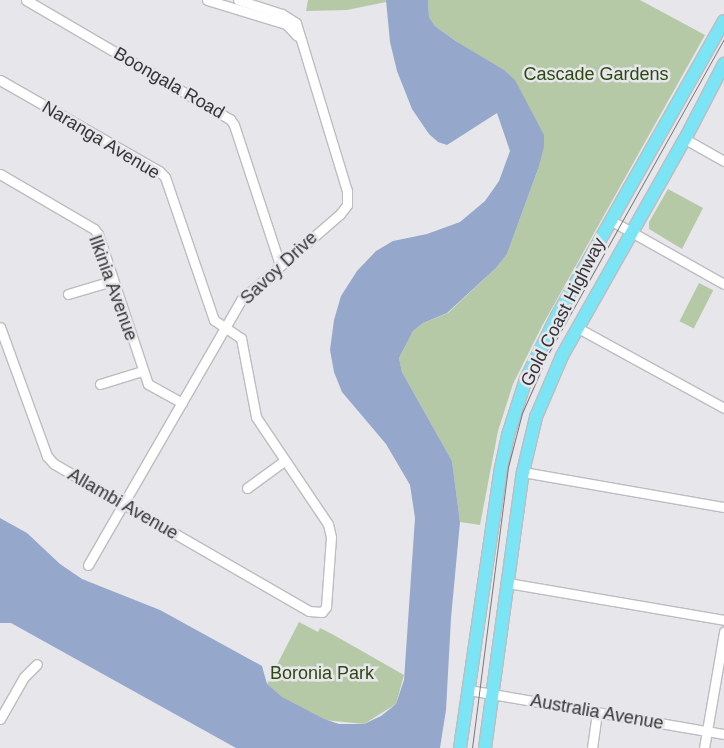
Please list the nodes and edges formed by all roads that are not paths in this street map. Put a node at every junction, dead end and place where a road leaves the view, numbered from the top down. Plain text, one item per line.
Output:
1 (26, 0) edge
2 (207, 0) edge
3 (238, 0) edge
4 (724, 21) edge
5 (300, 40) junction
6 (724, 64) edge
7 (0, 80) edge
8 (685, 139) junction
9 (724, 161) edge
10 (0, 174) edge
11 (610, 220) junction
12 (631, 233) junction
13 (280, 265) junction
14 (112, 281) junction
15 (724, 284) edge
16 (68, 294) dead end
17 (0, 327) edge
18 (225, 327) junction
19 (578, 328) junction
20 (142, 371) junction
21 (100, 384) dead end
22 (182, 403) junction
23 (724, 408) edge
24 (284, 461) junction
25 (523, 472) junction
26 (247, 488) dead end
27 (124, 504) junction
28 (724, 507) edge
29 (88, 565) dead end
30 (508, 583) junction
31 (322, 612) joint
32 (724, 620) edge
33 (724, 632) edge
34 (37, 664) dead end
35 (469, 690) junction
36 (493, 694) junction
37 (597, 713) junction
38 (0, 719) edge
39 (706, 731) junction
40 (724, 734) edge
41 (460, 748) edge
42 (485, 748) edge
43 (592, 748) edge
44 (704, 748) edge

1 - 13 street, Boongala Road
2 - 5 street, Savoy Drive
3 - 5 street, Savoy Drive
4 - 11 highway, Gold Coast Highway
5 - 13 street, Savoy Drive
6 - 8 highway, Gold Coast Highway
7 - 18 street, Naranga Avenue
8 - 9 street
8 - 12 highway, Gold Coast Highway
10 - 14 street, Ilkinia Avenue
11 - 12 street
11 - 35 highway, Gold Coast Highway
12 - 15 street
12 - 19 highway, Gold Coast Highway
13 - 18 street, Savoy Drive
14 - 16 street
14 - 20 street, Ilkinia Avenue
17 - 27 street, Allambi Avenue
18 - 22 street, Savoy Drive
18 - 24 street, Naranga Avenue
19 - 23 street
19 - 25 highway, Gold Coast Highway
20 - 21 street
20 - 22 street, Ilkinia Avenue
22 - 27 street, Savoy Drive
24 - 26 street
24 - 31 street, Naranga Avenue
25 - 28 street
25 - 30 highway, Gold Coast Highway
27 - 29 street, Savoy Drive
27 - 31 street, Allambi Avenue
30 - 32 street
30 - 36 highway, Gold Coast Highway
33 - 39 street
34 - 38 street
35 - 36 street, Australia Avenue
35 - 41 highway, Gold Coast Highway
36 - 37 street, Australia Avenue
36 - 42 highway, Gold Coast Highway
37 - 39 street, Australia Avenue
37 - 43 street
39 - 40 street, Australia Avenue
39 - 44 street

